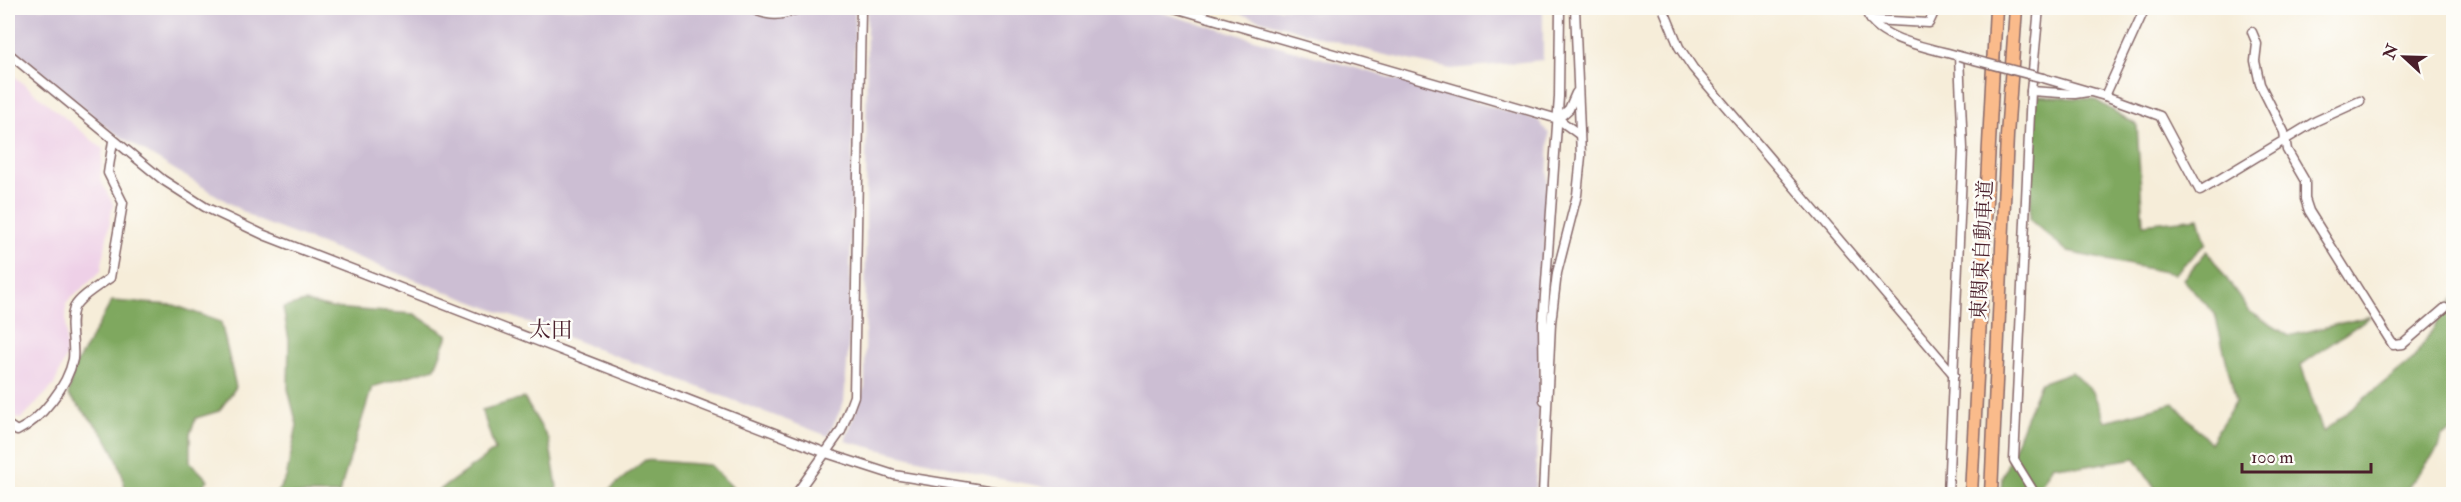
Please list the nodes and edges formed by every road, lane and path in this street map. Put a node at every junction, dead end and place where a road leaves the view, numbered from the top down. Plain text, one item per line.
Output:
1 (750, 8) edge
2 (800, 8) edge
3 (861, 8) edge
4 (1175, 8) edge
5 (1560, 8) edge
6 (1575, 8) edge
7 (1663, 8) edge
8 (1865, 8) edge
9 (1936, 8) edge
10 (1996, 8) edge
11 (2016, 8) edge
12 (2038, 8) edge
13 (2145, 8) edge
14 (1871, 20) junction
15 (2252, 32) dead end
16 (8, 53) edge
17 (1959, 56) junction
18 (1578, 89) junction
19 (2031, 92) junction
20 (2088, 92) junction
21 (2105, 96) junction
22 (2360, 101) dead end
23 (1558, 119) junction
24 (1580, 135) junction
25 (2286, 140) junction
26 (113, 141) junction
27 (2445, 308) dead end
28 (1954, 375) junction
29 (1545, 410) junction
30 (8, 425) edge
31 (826, 453) junction
32 (796, 495) edge
33 (1012, 495) edge
34 (1543, 495) edge
35 (1948, 495) edge
36 (1971, 495) edge
37 (1991, 495) edge
38 (2035, 495) edge

1 - 2 street
3 - 31 street
4 - 23 street
5 - 23 street
6 - 18 street
7 - 28 street
8 - 14 street
9 - 14 street
10 - 36 highway, 東関東自動車道
11 - 37 highway, 東関東自動車道
12 - 19 street
13 - 21 street
14 - 17 street
15 - 25 street
16 - 26 street
17 - 20 street, bridge
17 - 28 street
18 - 23 street
18 - 24 street
19 - 20 street
19 - 38 street
20 - 21 street
21 - 25 street
22 - 25 street
23 - 24 street
23 - 29 street
24 - 29 street
25 - 27 street
26 - 30 street
26 - 31 street
28 - 35 street
29 - 34 street
31 - 32 street
31 - 33 street

